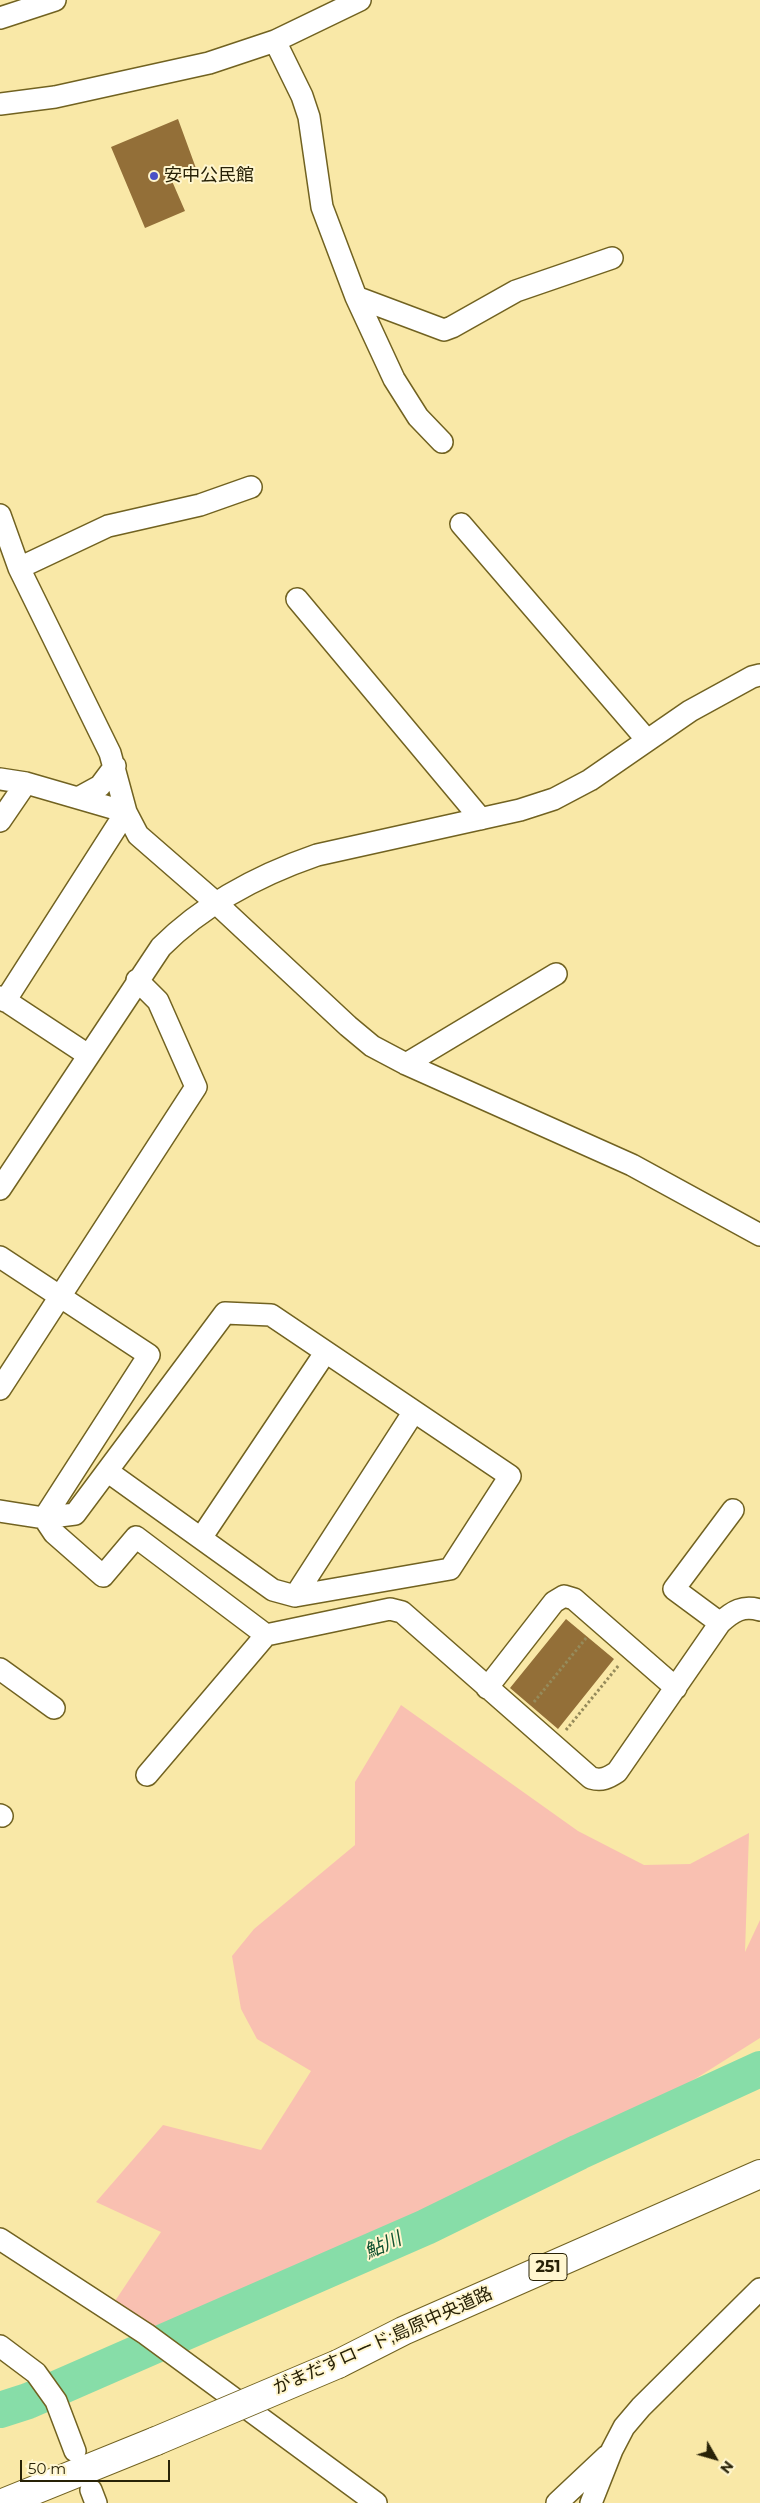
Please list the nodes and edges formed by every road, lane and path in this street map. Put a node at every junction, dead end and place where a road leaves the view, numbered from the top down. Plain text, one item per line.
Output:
1 (55, 0) edge
2 (360, 0) edge
3 (0, 18) edge
4 (275, 41) junction
5 (0, 104) edge
6 (612, 258) dead end
7 (356, 298) junction
8 (442, 442) dead end
9 (251, 487) dead end
10 (0, 515) edge
11 (461, 524) dead end
12 (19, 568) junction
13 (297, 599) dead end
14 (760, 675) edge
15 (647, 740) junction
16 (115, 766) junction
17 (0, 779) edge
18 (26, 783) junction
19 (78, 798) junction
20 (126, 812) junction
21 (481, 819) junction
22 (0, 821) edge
23 (215, 902) junction
24 (556, 974) dead end
25 (137, 980) junction
26 (3, 999) edge
27 (88, 1055) junction
28 (406, 1064) junction
29 (0, 1189) edge
30 (760, 1235) edge
31 (0, 1257) edge
32 (60, 1296) junction
33 (325, 1353) junction
34 (0, 1389) edge
35 (413, 1412) junction
36 (106, 1471) junction
37 (733, 1510) dead end
38 (0, 1511) edge
39 (44, 1518) junction
40 (201, 1538) junction
41 (295, 1596) junction
42 (760, 1610) edge
43 (600, 1621) junction
44 (720, 1622) junction
45 (266, 1635) junction
46 (632, 1649) junction
47 (0, 1669) edge
48 (487, 1688) junction
49 (676, 1688) junction
50 (54, 1708) dead end
51 (522, 1718) junction
52 (554, 1745) junction
53 (147, 1775) dead end
54 (760, 2174) edge
55 (0, 2239) edge
56 (760, 2289) edge
57 (0, 2346) edge
58 (612, 2450) junction
59 (75, 2451) dead end
60 (3, 2503) edge
61 (376, 2503) edge
62 (557, 2503) edge
63 (591, 2503) edge

1 - 3 street
2 - 4 street
4 - 5 street
4 - 7 street
6 - 7 street
7 - 8 street
9 - 12 street
10 - 12 street
11 - 15 street
12 - 16 street
13 - 21 street
14 - 15 street
15 - 21 street
16 - 19 street
16 - 20 street
17 - 18 street
18 - 19 street
18 - 22 street
19 - 20 street
20 - 23 street
20 - 26 street
21 - 23 street
23 - 25 street
23 - 28 street
24 - 28 street
25 - 27 street
25 - 32 street
26 - 27 street
27 - 29 street
28 - 30 street
31 - 32 street
32 - 34 street
32 - 39 street
33 - 35 street
33 - 36 street
33 - 40 street
35 - 41 street
35 - 41 street
36 - 39 street
36 - 40 street
37 - 44 street
38 - 39 street
39 - 45 street
40 - 41 street
42 - 44 street
43 - 46 street
43 - 48 street
43 - 51 path
44 - 49 street
45 - 48 street
45 - 53 street
46 - 49 street
46 - 52 path
47 - 50 street
48 - 51 street
49 - 52 street
51 - 52 street
54 - 60 highway, がまだすロード;島原中央道路 / 251, bridge
55 - 61 street
56 - 58 street
57 - 59 street
58 - 62 street
58 - 63 street

